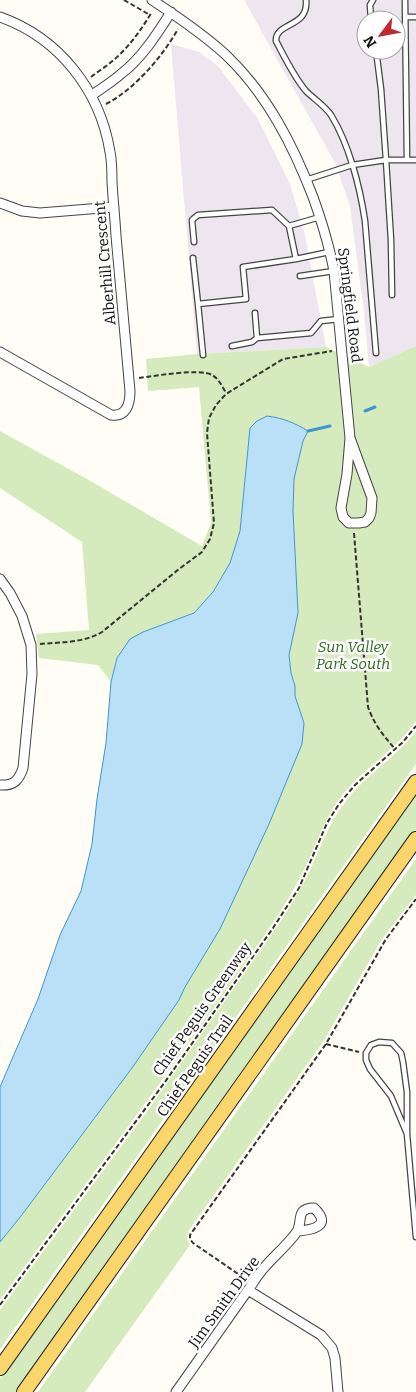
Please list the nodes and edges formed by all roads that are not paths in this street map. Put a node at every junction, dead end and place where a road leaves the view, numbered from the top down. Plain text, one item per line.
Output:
1 (152, 0) edge
2 (306, 0) edge
3 (171, 12) junction
4 (0, 17) edge
5 (377, 60) edge
6 (406, 60) edge
7 (92, 95) junction
8 (386, 160) junction
9 (407, 160) junction
10 (416, 160) edge
11 (352, 164) junction
12 (306, 180) junction
13 (0, 203) edge
14 (114, 207) junction
15 (320, 218) junction
16 (288, 226) junction
17 (194, 242) dead end
18 (330, 252) junction
19 (193, 258) dead end
20 (296, 259) junction
21 (334, 271) junction
22 (300, 276) dead end
23 (392, 295) dead end
24 (198, 304) junction
25 (255, 313) dead end
26 (339, 319) junction
27 (257, 338) junction
28 (232, 346) dead end
29 (0, 352) edge
30 (376, 353) dead end
31 (203, 355) dead end
32 (350, 438) junction
33 (0, 579) edge
34 (416, 782) edge
35 (0, 785) edge
36 (416, 839) edge
37 (407, 1134) junction
38 (298, 1231) dead end
39 (416, 1237) edge
40 (250, 1287) junction
41 (0, 1368) edge
42 (24, 1392) edge
43 (176, 1392) edge
44 (338, 1392) edge

1 - 3 street, Springfield Road
2 - 11 lane
3 - 7 street
3 - 12 street, Springfield Road
4 - 7 street, Alberhill Crescent
5 - 8 lane
6 - 9 lane
7 - 14 street, Alberhill Crescent
8 - 9 lane
8 - 11 lane
8 - 23 lane
9 - 10 lane
11 - 12 lane
11 - 30 lane
12 - 15 street, Springfield Road
13 - 14 street
14 - 29 street, Alberhill Crescent
15 - 16 lane
15 - 18 street, Springfield Road
16 - 17 lane
16 - 20 lane
18 - 20 lane
18 - 21 street, Springfield Road
19 - 24 lane
20 - 24 lane
21 - 22 lane
21 - 26 street, Springfield Road
24 - 31 lane
25 - 27 lane
26 - 27 lane
26 - 32 street, Springfield Road
27 - 28 lane
32 - 32 street, Springfield Road
33 - 35 street
34 - 41 main road, Chief Peguis Trail
36 - 42 main road
37 - 37 lane
37 - 39 lane
38 - 40 street, Jim Smith Drive
40 - 43 street, Jim Smith Drive
40 - 44 street

